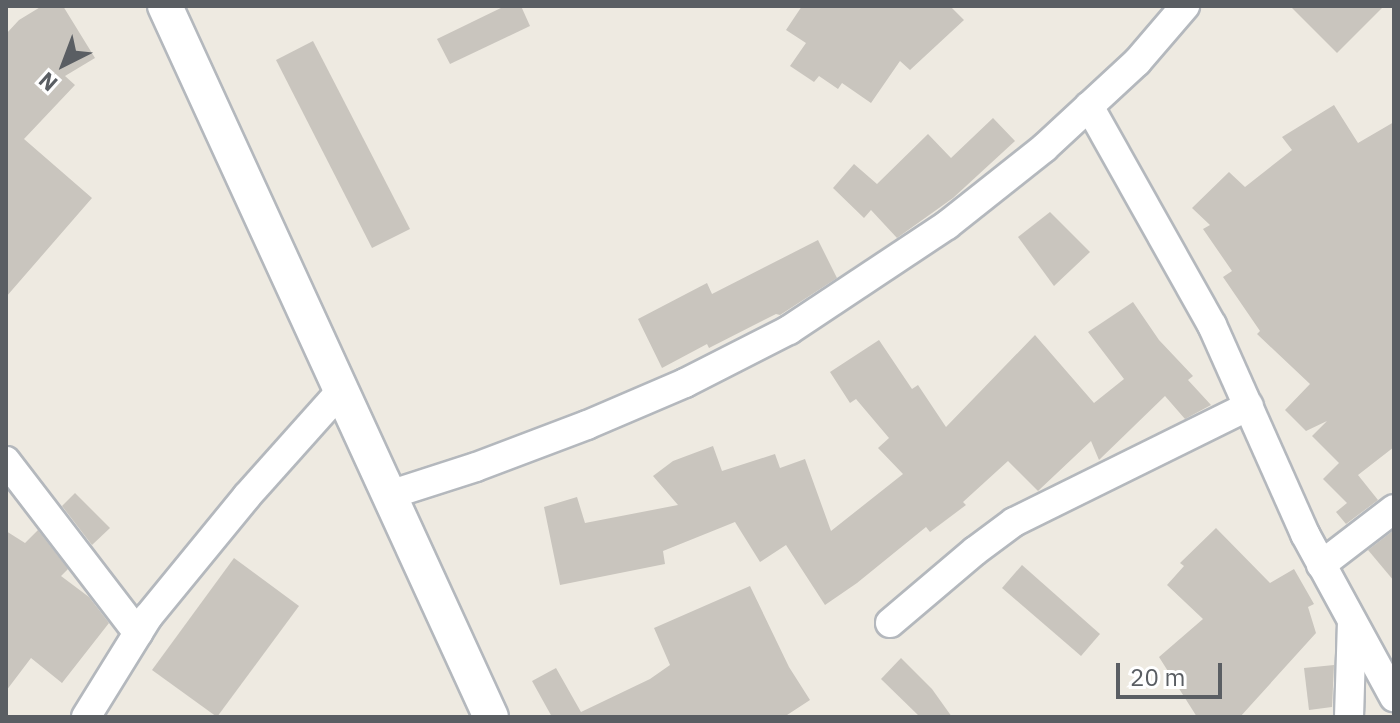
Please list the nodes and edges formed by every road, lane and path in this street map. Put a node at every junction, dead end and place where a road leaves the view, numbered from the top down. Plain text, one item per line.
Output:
1 (165, 6) edge
2 (1185, 6) edge
3 (1089, 106) junction
4 (341, 391) junction
5 (1249, 406) junction
6 (6, 461) edge
7 (389, 495) junction
8 (1394, 509) edge
9 (1321, 565) junction
10 (1352, 620) junction
11 (890, 623) dead end
12 (138, 633) junction
13 (1394, 697) edge
14 (86, 717) edge
15 (491, 717) edge
16 (1349, 717) edge

1 - 4 street
2 - 3 street
3 - 5 street
3 - 7 street
4 - 7 street
4 - 12 street
5 - 9 street
5 - 11 street
6 - 12 street
7 - 15 street
8 - 9 street
9 - 10 street
10 - 13 street
10 - 16 street
12 - 14 street

